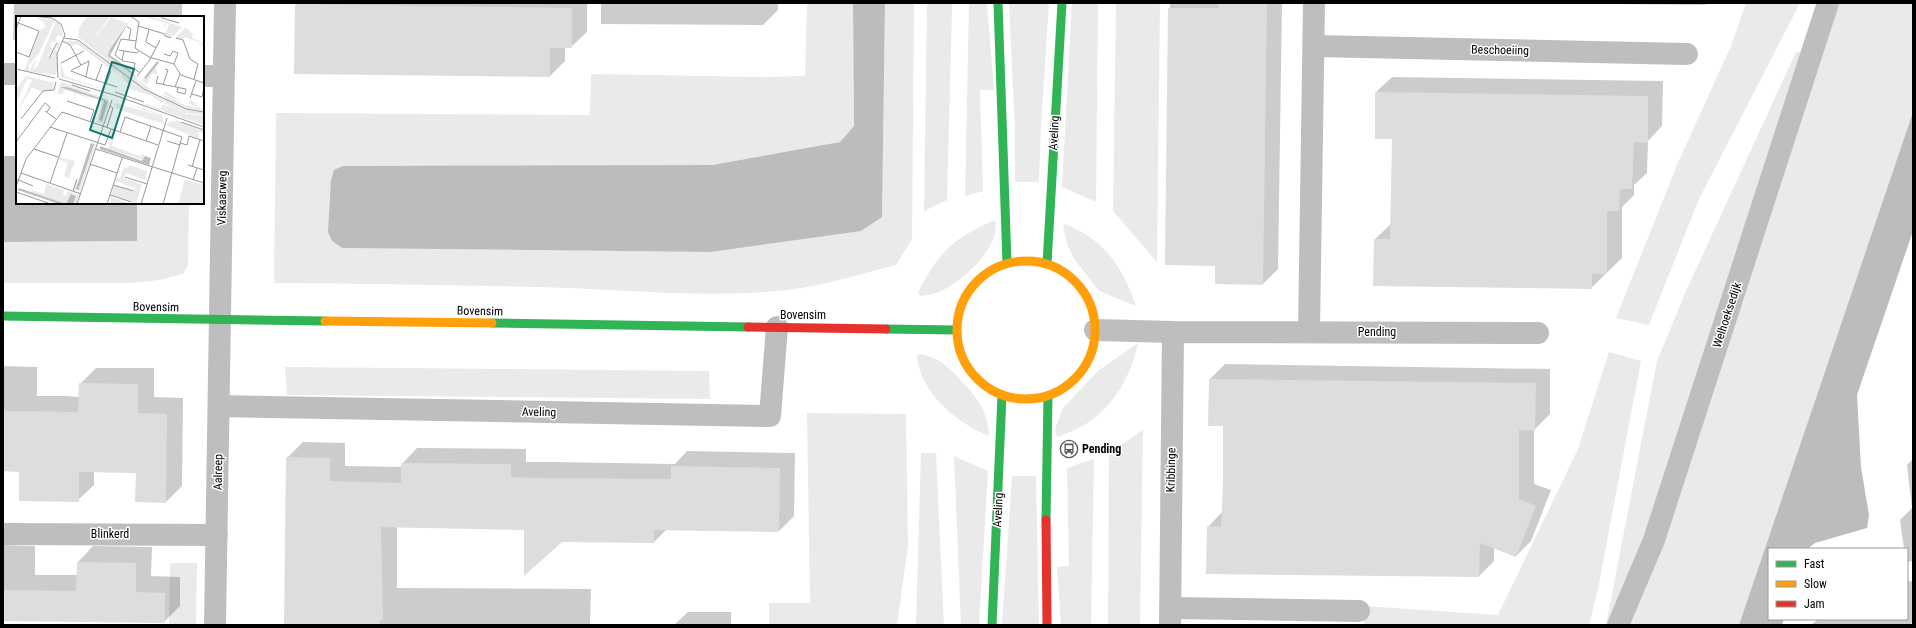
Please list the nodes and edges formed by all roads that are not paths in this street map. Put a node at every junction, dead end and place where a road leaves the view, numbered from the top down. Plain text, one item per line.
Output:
1 (225, 3) edge
2 (998, 3) edge
3 (1062, 3) edge
4 (1314, 3) edge
5 (1828, 3) edge
6 (1314, 46) junction
7 (1687, 54) dead end
8 (3, 74) edge
9 (16, 74) edge
10 (213, 76) edge
11 (1007, 263) junction
12 (1047, 264) junction
13 (3, 316) edge
14 (220, 319) junction
15 (777, 327) junction
16 (956, 330) junction
17 (1095, 330) junction
18 (1173, 332) junction
19 (1309, 332) junction
20 (1538, 333) dead end
21 (1002, 395) junction
22 (1048, 396) junction
23 (219, 406) junction
24 (3, 534) edge
25 (217, 535) junction
26 (1360, 611) dead end
27 (1170, 617) edge
28 (215, 625) edge
29 (992, 625) edge
30 (1047, 625) edge
31 (1618, 625) edge

1 - 10 street, Viskaarweg
2 - 11 main road
3 - 12 main road, Aveling
4 - 6 street
5 - 31 street, Welhoeksedijk
6 - 7 street, Beschoeiing
6 - 19 street
8 - 9 street
10 - 14 street, Viskaarweg
11 - 12 main road
11 - 16 main road
12 - 17 main road
13 - 14 main road, Bovensim
14 - 15 main road, Bovensim
14 - 23 street, Aalreep
15 - 16 main road, Bovensim
15 - 23 street, Aveling
16 - 21 main road
17 - 18 street, Pending
17 - 22 main road
18 - 19 street, Pending
18 - 27 street, Kribbinge
19 - 20 street, Pending
21 - 22 main road
21 - 29 main road, Aveling
22 - 30 main road
23 - 25 street, Aalreep
24 - 25 street, Blinkerd
25 - 28 street, Aalreep
26 - 27 street, Kribbinge

